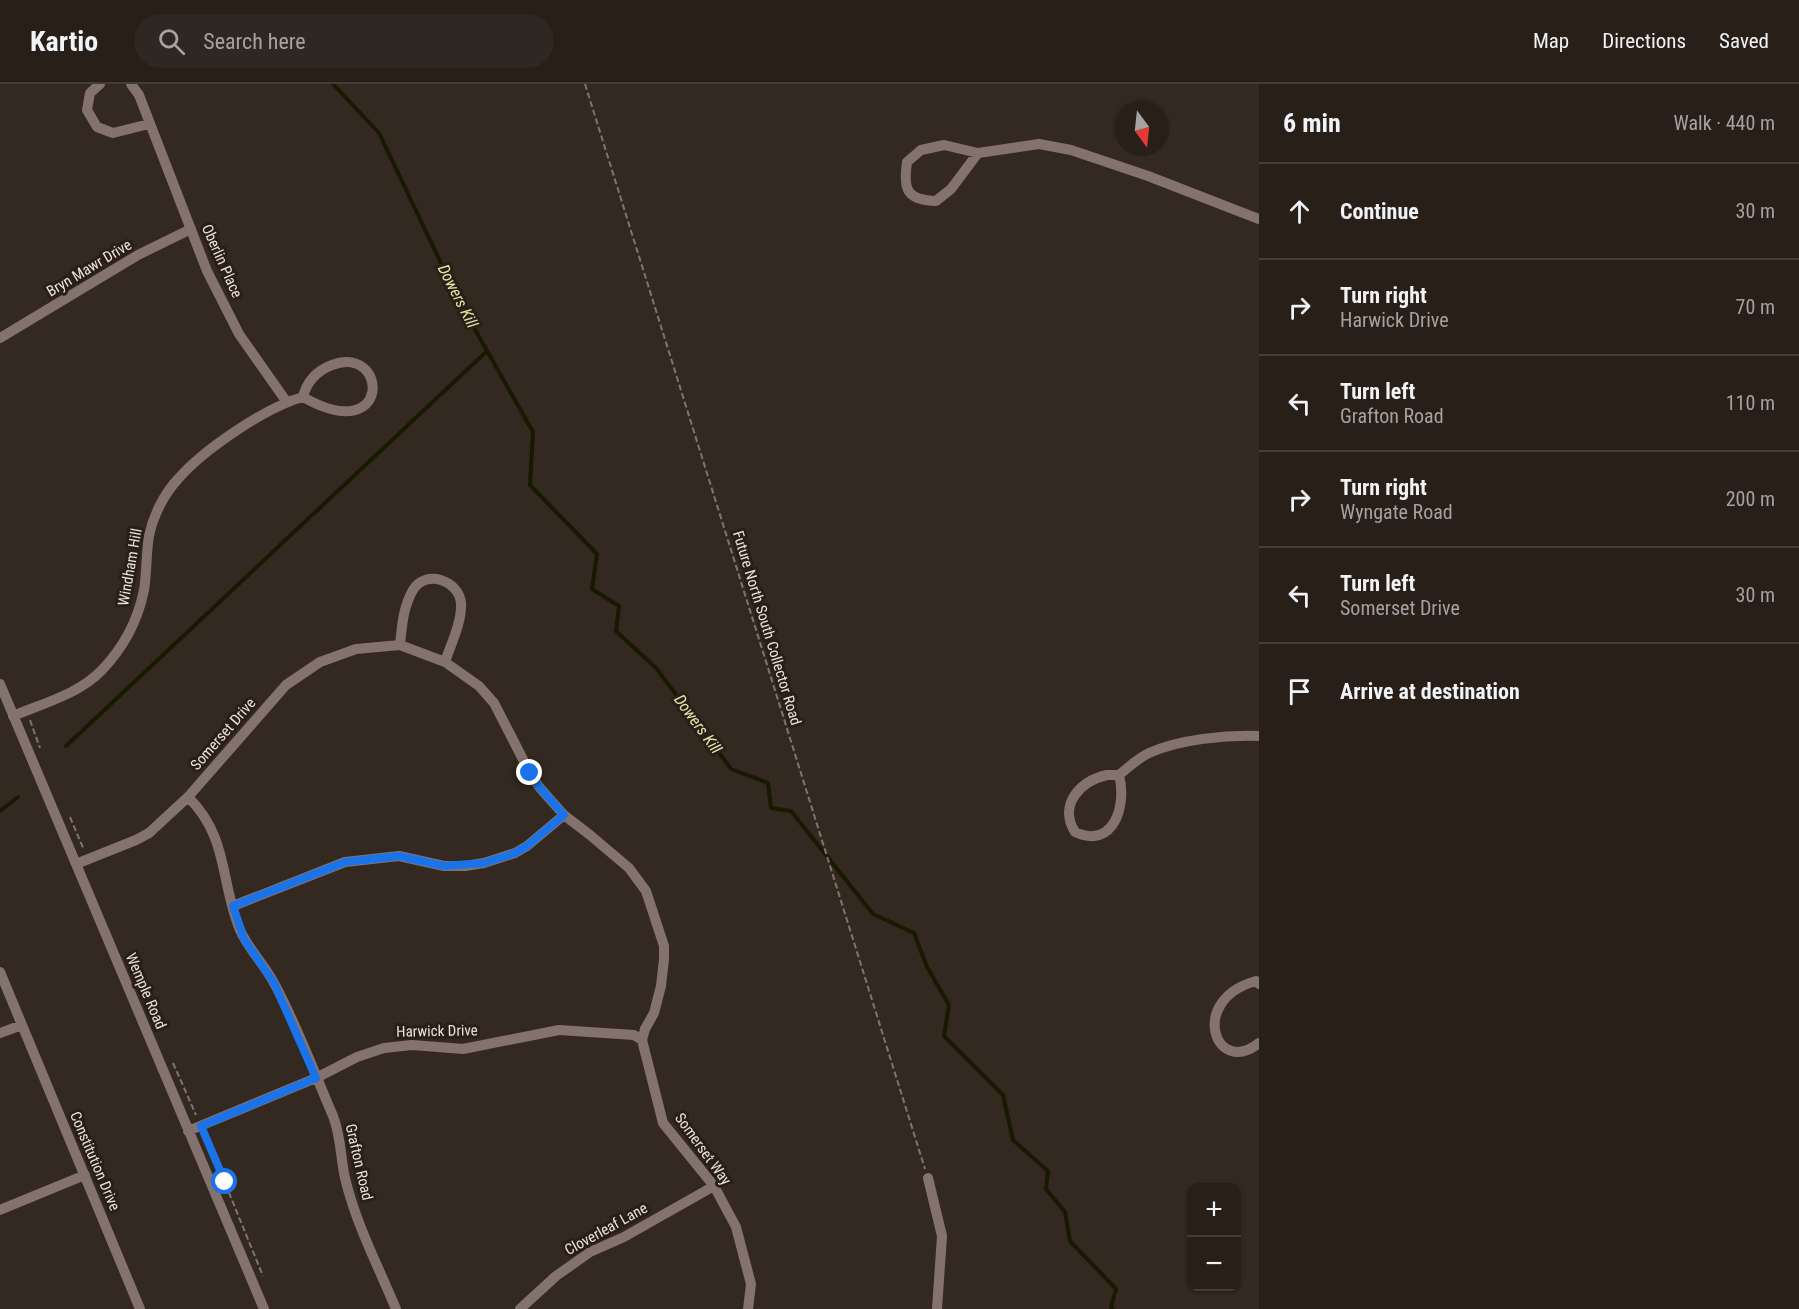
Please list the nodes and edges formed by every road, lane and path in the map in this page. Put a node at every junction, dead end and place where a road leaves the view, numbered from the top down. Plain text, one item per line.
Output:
1 (100, 84) edge
2 (131, 84) edge
3 (585, 84) edge
4 (148, 124) junction
5 (978, 153) junction
6 (1259, 219) edge
7 (191, 229) junction
8 (1, 338) edge
9 (303, 397) junction
10 (286, 402) junction
11 (400, 645) junction
12 (445, 662) junction
13 (0, 684) edge
14 (26, 710) junction
15 (13, 716) junction
16 (1259, 736) edge
17 (44, 758) dead end
18 (1119, 775) junction
19 (188, 797) junction
20 (66, 810) dead end
21 (564, 815) junction
22 (88, 860) junction
23 (76, 864) junction
24 (233, 906) junction
25 (0, 972) edge
26 (1258, 981) edge
27 (22, 1025) junction
28 (0, 1033) edge
29 (642, 1040) junction
30 (1259, 1043) edge
31 (171, 1056) dead end
32 (316, 1078) junction
33 (201, 1126) junction
34 (188, 1131) junction
35 (85, 1175) junction
36 (928, 1178) joint
37 (714, 1186) junction
38 (0, 1210) edge
39 (264, 1278) dead end
40 (140, 1309) edge
41 (264, 1309) edge
42 (396, 1309) edge
43 (520, 1309) edge
44 (748, 1309) edge
45 (937, 1309) edge

1 - 4 street
2 - 4 street, Oberlin Place
3 - 36 path, Future North South Collector Road
4 - 7 street, Oberlin Place
5 - 5 street
5 - 6 street
7 - 8 street, Bryn Mawr Drive
7 - 10 street, Oberlin Place
9 - 9 street
9 - 10 street, Windham Hill
10 - 14 street, Windham Hill
11 - 12 street, Somerset Drive
11 - 12 street
11 - 19 street, Somerset Drive
12 - 21 street, Somerset Drive
13 - 15 street, Wemple Road
14 - 15 street, Windham Hill
14 - 17 path
15 - 23 street, Wemple Road
16 - 18 street
18 - 18 street
19 - 22 street, Somerset Drive
19 - 24 street, Grafton Road
20 - 22 path
21 - 24 street
21 - 29 street, Somerset Drive
22 - 23 street, Somerset Drive
23 - 34 street, Wemple Road
24 - 32 street, Grafton Road
25 - 27 street, Constitution Drive
26 - 30 street
27 - 28 street
27 - 35 street, Constitution Drive
29 - 32 street, Harwick Drive
29 - 37 street, Somerset Way
31 - 33 path
32 - 33 street, Harwick Drive
32 - 42 street, Grafton Road
33 - 34 street, Harwick Drive
33 - 39 path
34 - 41 street, Wemple Road
35 - 38 street
35 - 40 street, Constitution Drive
36 - 45 street
37 - 43 street, Cloverleaf Lane
37 - 44 street, Somerset Way

